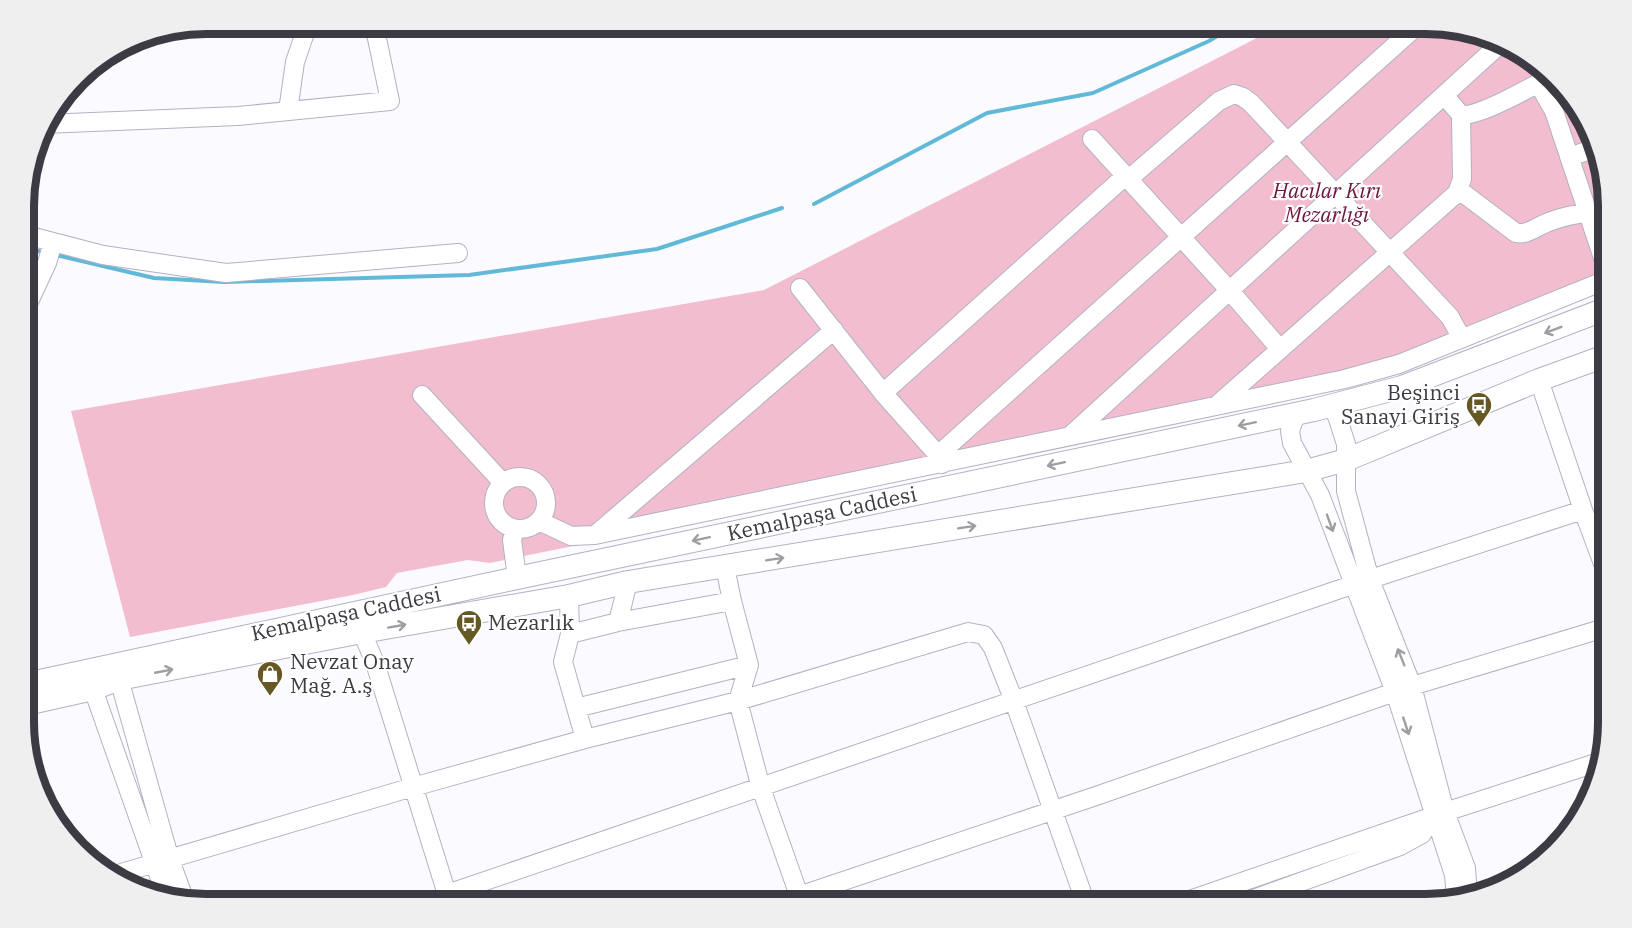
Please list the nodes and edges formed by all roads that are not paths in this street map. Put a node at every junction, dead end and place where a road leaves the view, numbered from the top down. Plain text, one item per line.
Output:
1 (1408, 34) edge
2 (304, 35) edge
3 (376, 35) edge
4 (1494, 49) edge
5 (1542, 80) edge
6 (1444, 95) junction
7 (288, 111) junction
8 (1461, 115) junction
9 (56, 123) edge
10 (1092, 139) dead end
11 (1287, 142) junction
12 (1588, 151) edge
13 (1570, 157) junction
14 (1127, 177) junction
15 (1459, 190) junction
16 (1336, 194) junction
17 (1597, 211) edge
18 (1587, 213) junction
19 (1181, 237) junction
20 (34, 240) edge
21 (1597, 243) edge
22 (50, 251) junction
23 (458, 253) dead end
24 (1390, 253) junction
25 (1597, 284) edge
26 (800, 288) dead end
27 (34, 289) edge
28 (1230, 291) junction
29 (1597, 312) edge
30 (834, 330) junction
31 (1461, 337) junction
32 (1280, 350) junction
33 (1597, 358) edge
34 (1539, 380) junction
35 (883, 393) junction
36 (422, 395) dead end
37 (1330, 406) junction
38 (1215, 407) junction
39 (1296, 414) junction
40 (1070, 436) junction
41 (940, 460) junction
42 (1346, 460) junction
43 (1305, 471) junction
44 (503, 483) junction
45 (1583, 510) junction
46 (539, 521) junction
47 (1597, 527) edge
48 (515, 528) junction
49 (595, 535) junction
50 (726, 567) junction
51 (517, 578) junction
52 (628, 582) junction
53 (1361, 582) junction
54 (568, 596) junction
55 (732, 601) junction
56 (618, 622) junction
57 (1597, 630) edge
58 (362, 632) junction
59 (570, 634) junction
60 (749, 665) junction
61 (119, 679) junction
62 (34, 682) edge
63 (1412, 686) junction
64 (93, 689) junction
65 (1395, 692) junction
66 (738, 701) junction
67 (1014, 701) junction
68 (34, 702) edge
69 (576, 708) junction
70 (585, 739) junction
71 (1591, 764) edge
72 (413, 787) junction
73 (761, 788) junction
74 (1053, 810) junction
75 (1437, 815) junction
76 (162, 862) junction
77 (1275, 870) junction
78 (125, 872) edge
79 (165, 888) edge
80 (1468, 888) edge
81 (180, 891) edge
82 (1455, 891) edge
83 (1082, 893) edge
84 (1209, 893) edge
85 (1283, 893) edge
86 (1291, 893) edge
87 (447, 894) edge
88 (464, 894) edge
89 (799, 894) edge
90 (817, 894) edge

1 - 11 street
2 - 7 street
3 - 7 street
4 - 6 street
5 - 8 street
5 - 13 street
6 - 8 street
6 - 16 street
7 - 9 street
8 - 15 street
10 - 14 street
11 - 14 street
11 - 16 street
11 - 19 street
12 - 13 street
13 - 18 street
14 - 19 street
14 - 35 street
15 - 18 street
15 - 24 street
16 - 24 street
16 - 28 street
17 - 18 street
18 - 21 street
19 - 28 street
19 - 41 street
20 - 22 street
22 - 23 street
22 - 27 street
24 - 31 street
24 - 32 street
25 - 31 street
26 - 30 street
28 - 32 street
28 - 40 street
29 -> 37 main road, Kemalpaşa Caddesi
30 - 35 street
30 - 49 street
31 - 38 street
32 - 38 street
33 - 34 main road, Kemalpaşa Caddesi
34 - 42 main road, Kemalpaşa Caddesi
34 - 45 street
35 - 41 street
36 - 44 street
37 - 39 main road, Kemalpaşa Caddesi
37 - 42 street
38 - 40 street
39 - 43 street
39 -> 51 main road, Kemalpaşa Caddesi
40 - 41 street
41 - 49 street
42 - 43 main road, Kemalpaşa Caddesi
42 - 53 street
50 -> 43 main road, Kemalpaşa Caddesi
43 -> 53 street
44 - 46 street
44 - 48 street
45 - 47 street
45 - 53 street
46 - 48 street
46 - 49 street
48 - 51 street
50 - 52 main road, Kemalpaşa Caddesi
50 - 55 street
51 - 62 main road, Kemalpaşa Caddesi
52 - 54 main road, Kemalpaşa Caddesi
52 - 56 street
63 -> 53 street
53 - 65 street
53 - 67 street
58 -> 54 main road, Kemalpaşa Caddesi
54 - 59 street
55 - 56 street
55 - 60 street
56 - 59 street
57 - 63 street
61 -> 58 main road, Kemalpaşa Caddesi
58 - 72 street
59 - 69 street
60 - 66 street
60 - 69 street
61 - 64 main road, Kemalpaşa Caddesi
61 - 76 street
63 - 65 street
63 - 75 street
64 - 68 main road, Kemalpaşa Caddesi
64 - 76 street
65 - 74 street
65 -> 75 street
66 - 67 street
66 - 70 street
66 - 73 street
67 - 73 street
67 - 74 street
69 - 70 street
70 - 72 street
71 - 75 street
72 - 76 street
72 - 87 street
73 - 88 street
73 - 89 street
74 - 83 street
74 - 90 street
75 - 77 street
75 - 80 street
75 - 82 street
75 - 86 street
76 - 78 street
76 - 79 street
76 - 81 street
77 - 84 street
77 - 85 street

